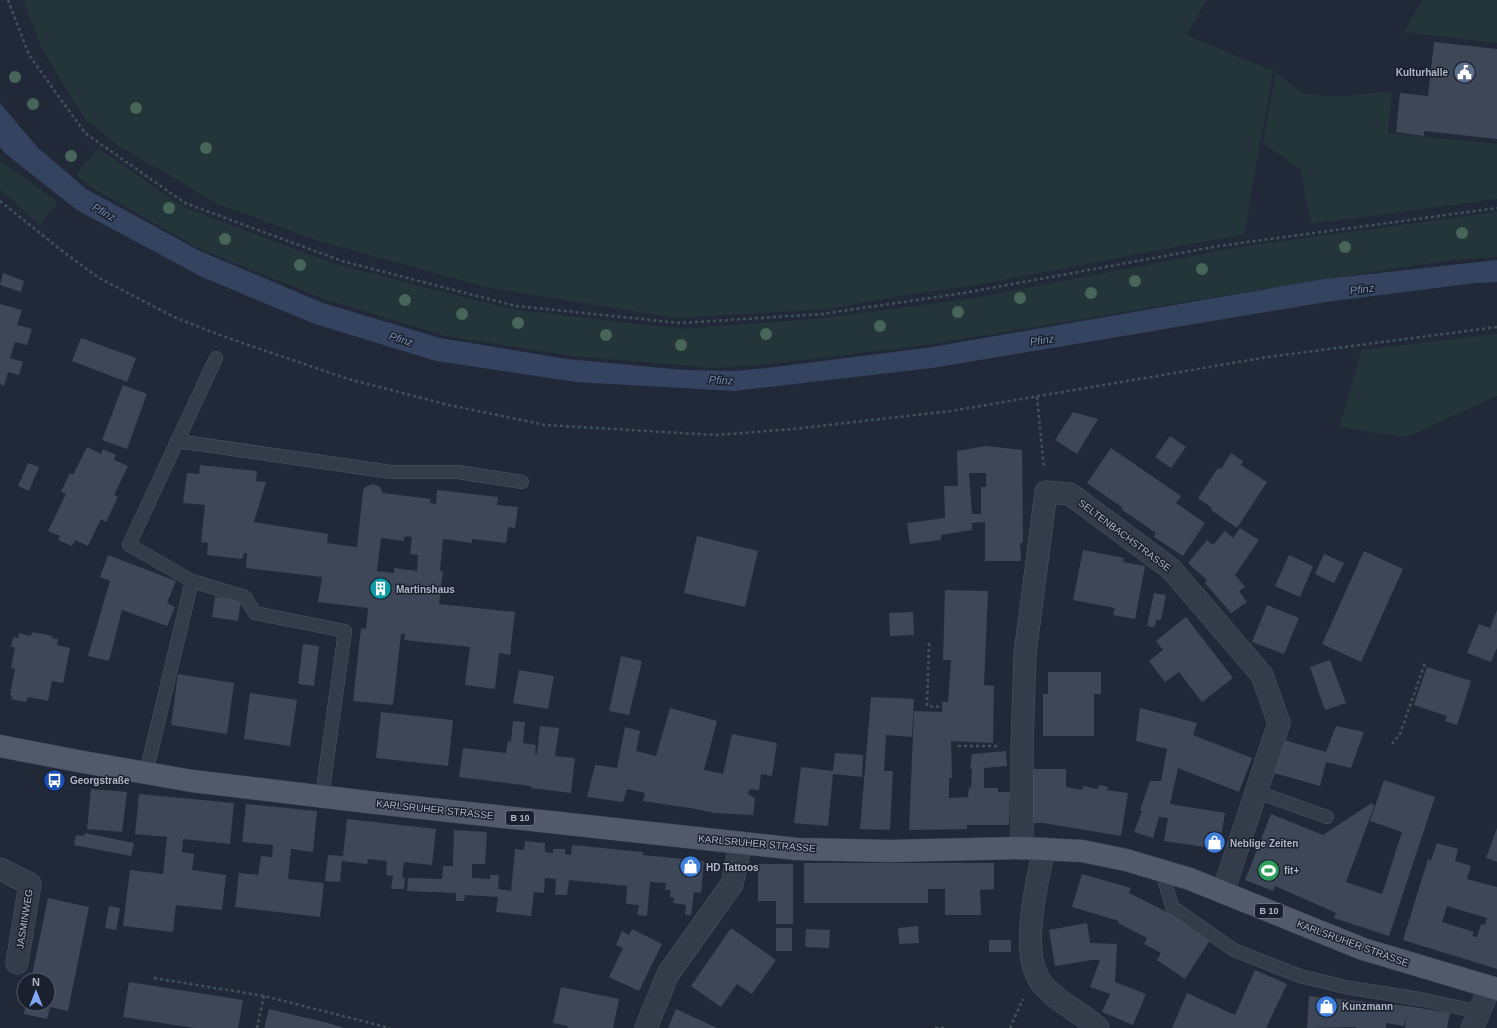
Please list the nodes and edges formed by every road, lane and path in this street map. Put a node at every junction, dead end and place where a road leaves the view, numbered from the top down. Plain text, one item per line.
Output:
1 (8, 0) edge
2 (0, 201) edge
3 (1497, 208) edge
4 (1497, 327) edge
5 (216, 358) dead end
6 (1037, 397) junction
7 (177, 441) junction
8 (522, 482) dead end
9 (1046, 492) junction
10 (192, 581) junction
11 (929, 643) dead end
12 (1425, 663) dead end
13 (942, 707) dead end
14 (1392, 744) dead end
15 (0, 746) edge
16 (958, 746) dead end
17 (1022, 747) junction
18 (146, 773) junction
19 (1257, 792) junction
20 (322, 796) junction
21 (1327, 817) dead end
22 (741, 843) junction
23 (1022, 848) junction
24 (1044, 849) junction
25 (0, 869) edge
26 (1162, 871) junction
27 (1223, 892) junction
28 (17, 963) dead end
29 (154, 978) dead end
30 (1494, 988) edge
31 (1025, 995) dead end
32 (264, 996) junction
33 (1476, 1020) edge
34 (257, 1028) edge
35 (390, 1028) edge
36 (646, 1028) edge
37 (935, 1028) edge
38 (946, 1028) edge
39 (1010, 1028) edge
40 (1098, 1028) edge

1 - 3 path
2 - 6 path
4 - 6 path
5 - 7 lane
6 - 9 path
7 - 8 lane
7 - 10 lane
9 - 17 street
9 - 19 street, SELTENBACHSTRASSE
10 - 18 lane
10 - 20 lane
11 - 13 path
12 - 14 path
15 - 18 main road, KARLSRUHER STRASSE / B 10
16 - 17 path
17 - 23 street
18 - 20 main road, KARLSRUHER STRASSE / B 10
19 - 21 lane
19 - 27 street, SELTENBACHSTRASSE
20 - 22 main road, KARLSRUHER STRASSE / B 10
22 - 23 main road, KARLSRUHER STRASSE / B 10
22 - 36 street
23 - 24 main road, KARLSRUHER STRASSE / B 10
24 - 26 main road, KARLSRUHER STRASSE / B 10
24 - 40 street
25 - 28 street, JASMINWEG
26 - 27 main road, KARLSRUHER STRASSE / B 10
26 - 33 lane
27 - 30 main road, KARLSRUHER STRASSE / B 10
29 - 32 path
30 - 33 street
31 - 39 path
32 - 34 path
32 - 35 path
37 - 38 path

